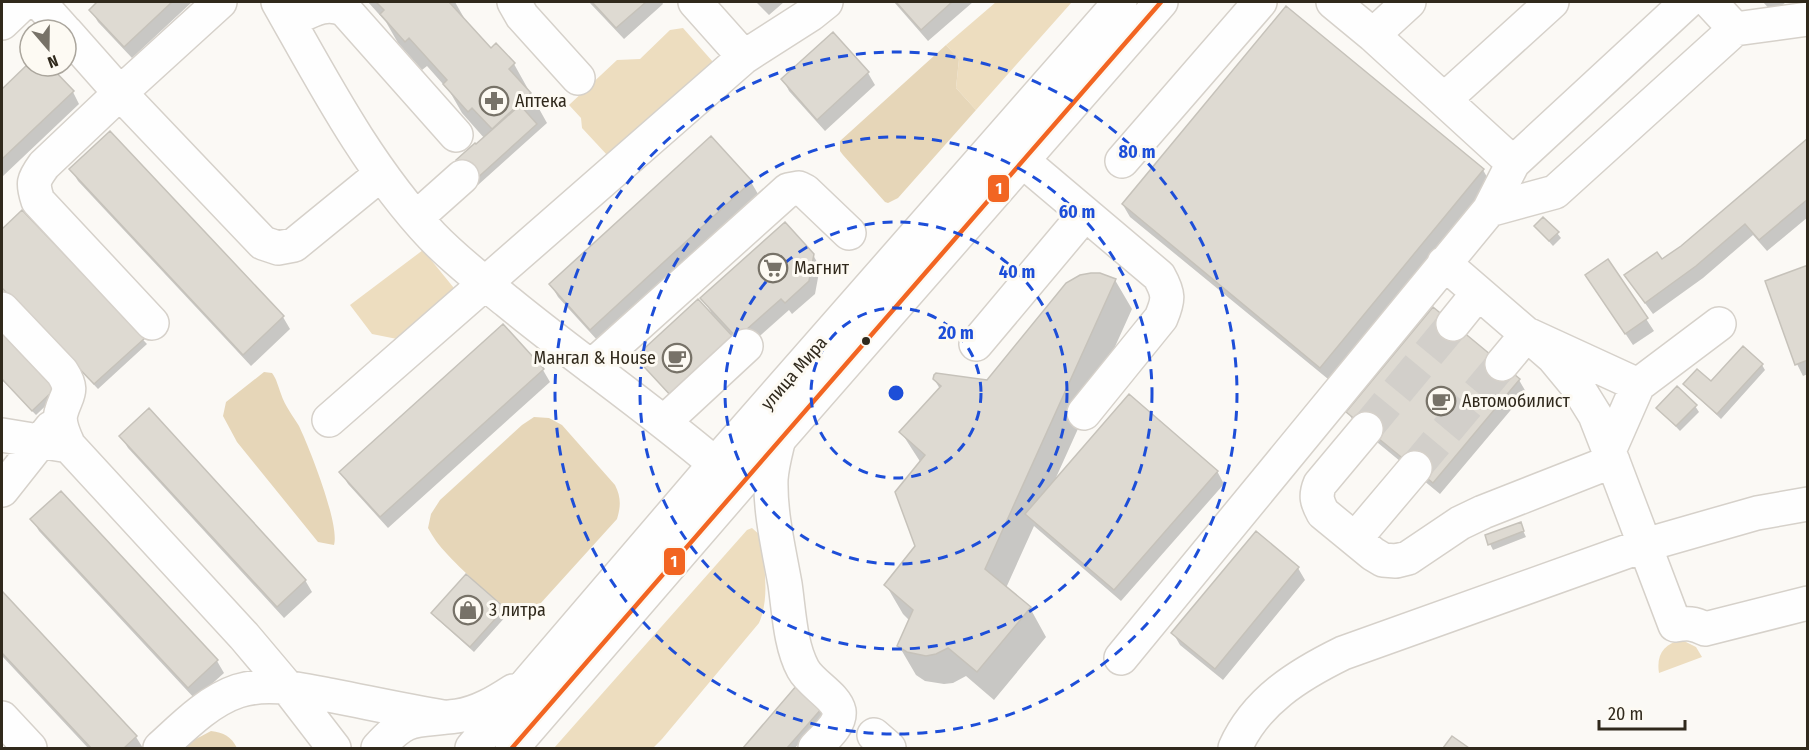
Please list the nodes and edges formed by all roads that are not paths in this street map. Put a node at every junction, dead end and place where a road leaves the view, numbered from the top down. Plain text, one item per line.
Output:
1 (24, 2) edge
2 (39, 2) edge
3 (220, 2) edge
4 (514, 2) edge
5 (695, 2) edge
6 (826, 2) edge
7 (1161, 2) edge
8 (1260, 2) edge
9 (1333, 2) edge
10 (1409, 2) edge
11 (1552, 2) edge
12 (1687, 2) edge
13 (1710, 2) edge
14 (1116, 3) edge
15 (284, 11) edge
16 (53, 18) edge
17 (1808, 19) edge
18 (2, 22) edge
19 (1735, 29) junction
20 (1373, 35) junction
21 (78, 46) edge
22 (744, 57) junction
23 (578, 78) dead end
24 (120, 93) junction
25 (1444, 100) junction
26 (456, 135) dead end
27 (1023, 160) junction
28 (1122, 161) dead end
29 (1513, 163) junction
30 (381, 174) junction
31 (462, 177) dead end
32 (1490, 210) junction
33 (1085, 214) junction
34 (416, 218) junction
35 (849, 232) dead end
36 (1444, 263) junction
37 (485, 283) junction
38 (1478, 293) junction
39 (2, 309) edge
40 (152, 323) dead end
41 (1453, 324) tunnel mouth
42 (1719, 324) dead end
43 (1527, 334) junction
44 (976, 344) dead end
45 (746, 346) dead end
46 (1502, 364) tunnel mouth
47 (591, 367) junction
48 (1638, 385) junction
49 (1084, 412) dead end
50 (329, 420) dead end
51 (664, 422) junction
52 (1366, 429) tunnel mouth
53 (2, 435) edge
54 (779, 438) junction
55 (55, 444) junction
56 (1611, 456) junction
57 (1414, 468) tunnel mouth
58 (727, 474) junction
59 (2, 490) edge
60 (1808, 504) edge
61 (1355, 539) junction
62 (1645, 545) junction
63 (1808, 603) edge
64 (1121, 658) dead end
65 (532, 678) junction
66 (287, 687) junction
67 (443, 717) junction
68 (2, 720) edge
69 (30, 748) edge
70 (160, 748) edge
71 (334, 748) edge
72 (378, 748) edge
73 (472, 748) edge
74 (512, 748) edge
75 (815, 748) edge
76 (1235, 748) edge

1 - 18 main road
2 - 16 main road
3 - 24 main road
4 - 23 main road
5 - 22 main road
6 - 22 main road
7 - 27 main road, улица Мира
8 - 28 main road
9 - 20 main road
10 - 20 main road
11 - 25 main road
12 - 29 main road
13 - 19 main road
14 - 58 main road, улица Мира
15 - 26 main road
15 - 30 main road
17 - 19 main road
19 - 32 main road
20 - 25 main road
21 - 24 main road
22 - 37 main road
24 - 30 main road
24 - 40 main road
25 - 29 main road
27 - 33 main road
27 - 54 main road, улица Мира
29 - 32 main road
30 - 34 main road
31 - 34 main road
32 - 36 main road
33 - 44 main road
33 - 49 main road
34 - 37 main road
35 - 47 main road
36 - 38 main road
36 - 64 main road
37 - 47 main road
37 - 50 main road
38 - 41 main road
38 - 43 main road
39 - 55 main road
42 - 48 main road
43 - 46 main road
43 - 48 main road
43 - 56 main road
45 - 51 main road
47 - 51 main road
48 - 56 main road
51 - 58 main road
52 - 61 main road
53 - 55 main road
54 - 58 main road, улица Мира
54 - 75 main road
55 - 59 main road
55 - 66 main road
56 - 61 main road
56 - 62 main road
57 - 61 main road
58 - 65 main road, улица Мира
58 - 74 main road, улица Мира
60 - 62 main road
62 - 63 main road
62 - 76 main road
65 - 67 main road
65 - 73 main road, улица Мира
66 - 67 main road
66 - 70 main road
66 - 71 main road
67 - 72 main road
68 - 69 main road

